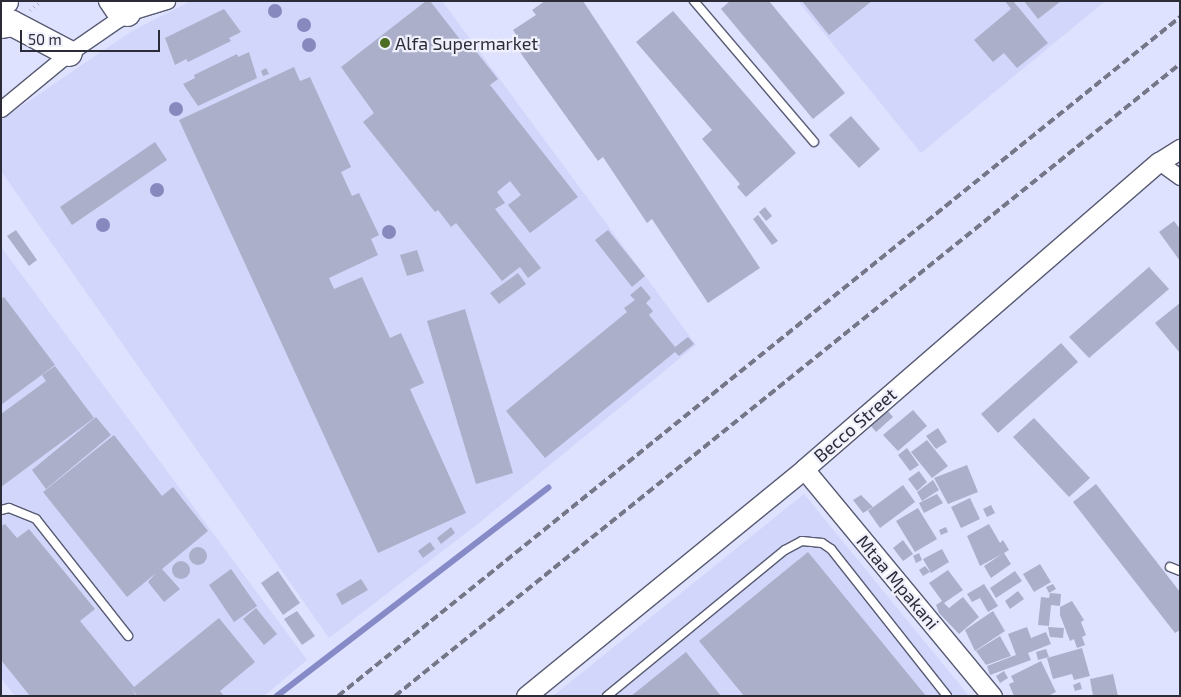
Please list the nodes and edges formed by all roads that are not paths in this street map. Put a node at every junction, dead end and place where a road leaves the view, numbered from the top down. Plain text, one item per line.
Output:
1 (5, 1) edge
2 (106, 1) edge
3 (167, 1) edge
4 (694, 1) edge
5 (1, 4) edge
6 (124, 11) edge
7 (1, 25) edge
8 (69, 54) junction
9 (1, 109) edge
10 (814, 142) dead end
11 (1180, 149) edge
12 (1159, 162) junction
13 (1180, 176) edge
14 (804, 469) junction
15 (1, 510) edge
16 (1170, 567) dead end
17 (1180, 571) edge
18 (128, 636) dead end
19 (526, 696) edge
20 (607, 696) edge
21 (947, 696) edge
22 (992, 696) edge

1 - 5 highway
2 - 6 street
3 - 6 street
4 - 10 lane
6 - 8 street
7 - 8 highway
8 - 9 street
11 - 12 street, Becco Street
12 - 13 street
12 - 14 street, Becco Street
14 - 19 street, Becco Street
14 - 22 street, Mtaa Mpakani
15 - 18 lane
16 - 17 lane
20 - 21 lane

